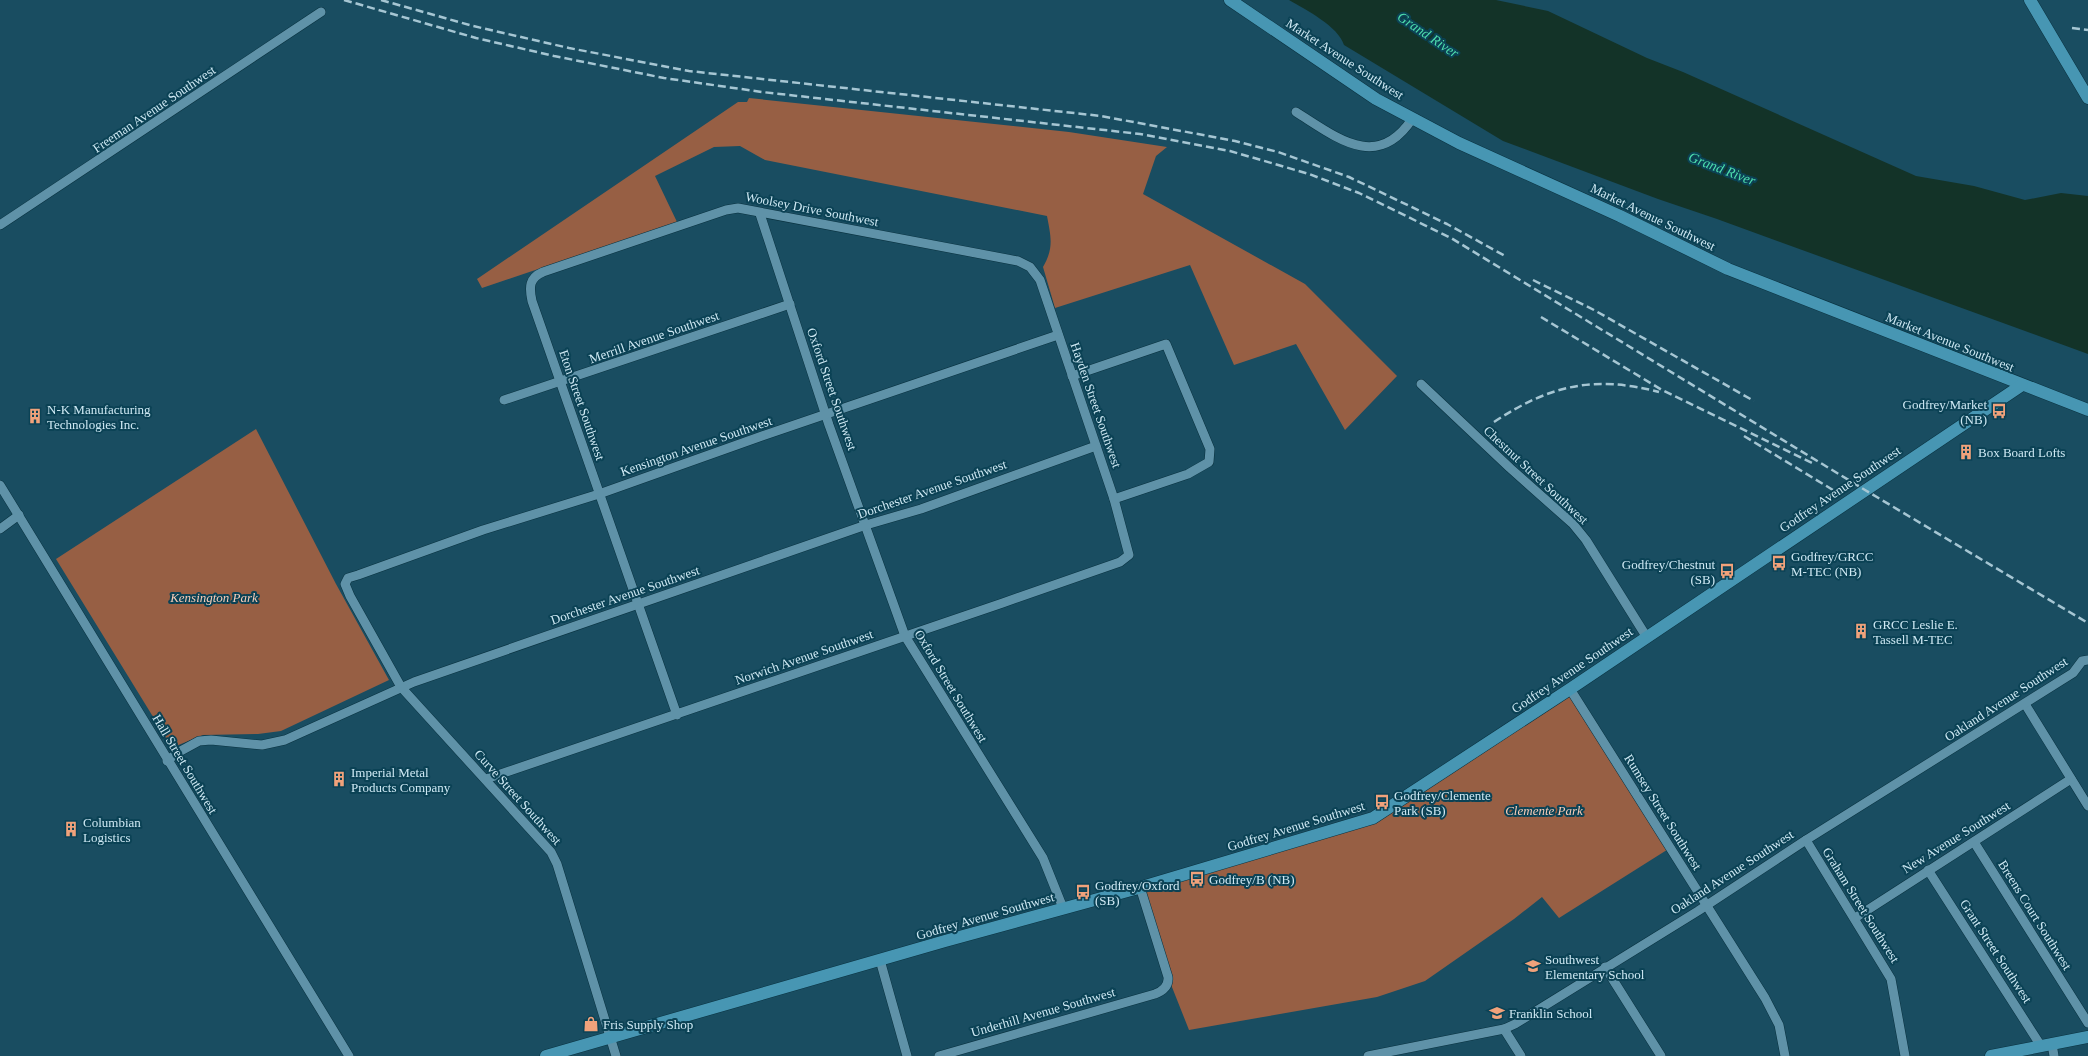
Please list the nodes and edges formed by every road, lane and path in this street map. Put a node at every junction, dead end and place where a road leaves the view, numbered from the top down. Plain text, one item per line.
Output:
1 (1230, 0) edge
2 (2030, 0) edge
3 (321, 12) dead end
4 (2088, 98) edge
5 (1296, 112) dead end
6 (1412, 119) junction
7 (760, 214) junction
8 (0, 225) edge
9 (1030, 267) joint
10 (530, 284) joint
11 (790, 304) junction
12 (1058, 335) junction
13 (1072, 376) junction
14 (560, 383) junction
15 (1421, 384) dead end
16 (2022, 385) junction
17 (504, 400) dead end
18 (2088, 410) edge
19 (826, 415) junction
20 (1096, 446) junction
21 (0, 484) edge
22 (599, 494) junction
23 (1114, 499) junction
24 (19, 514) junction
25 (866, 525) junction
26 (0, 529) edge
27 (1129, 555) joint
28 (345, 584) joint
29 (638, 604) junction
30 (905, 636) junction
31 (1646, 636) junction
32 (2088, 660) edge
33 (401, 686) junction
34 (1570, 689) junction
35 (2025, 704) junction
36 (677, 715) junction
37 (167, 760) junction
38 (486, 779) junction
39 (2072, 779) junction
40 (2088, 806) edge
41 (1806, 840) junction
42 (1974, 842) junction
43 (1928, 870) junction
44 (1140, 887) junction
45 (1706, 906) junction
46 (1063, 908) junction
47 (1854, 918) junction
48 (880, 960) junction
49 (1604, 967) junction
50 (2088, 1023) edge
51 (1504, 1029) junction
52 (610, 1037) junction
53 (2088, 1037) edge
54 (2049, 1049) edge
55 (967, 1052) edge
56 (349, 1056) edge
57 (546, 1056) edge
58 (616, 1056) edge
59 (907, 1056) edge
60 (939, 1056) edge
61 (1368, 1056) edge
62 (1521, 1056) edge
63 (1661, 1056) edge
64 (1785, 1056) edge
65 (1905, 1056) edge
66 (1991, 1056) edge

1 - 6 main road, Market Avenue Southwest
2 - 4 main road
3 - 8 street, Freeman Avenue Southwest
5 - 6 street
6 - 16 main road, Market Avenue Southwest
7 - 9 street, Woolsey Drive Southwest
7 - 10 street, Woolsey Drive Southwest
7 - 11 street, Oxford Street Southwest
9 - 12 street, Hayden Street Southwest
10 - 14 street, Eton Street Southwest
11 - 14 street, Merrill Avenue Southwest
11 - 19 street, Oxford Street Southwest
12 - 13 street, Hayden Street Southwest
12 - 19 street, Kensington Avenue Southwest
13 - 20 street, Hayden Street Southwest
13 - 23 street
14 - 17 street, Merrill Avenue Southwest
14 - 22 street, Eton Street Southwest
15 - 31 street, Chestnut Street Southwest
16 - 18 main road, Market Avenue Southwest
16 - 31 main road, Godfrey Avenue Southwest
19 - 22 street, Kensington Avenue Southwest
19 - 25 street, Oxford Street Southwest
20 - 23 street, Hayden Street Southwest
20 - 25 street, Dorchester Avenue Southwest
21 - 24 street, Hall Street Southwest
22 - 28 street, Kensington Avenue Southwest
22 - 29 street, Eton Street Southwest
23 - 27 street, Hayden Street Southwest
24 - 26 street
24 - 37 street, Hall Street Southwest
25 - 29 street, Dorchester Avenue Southwest
25 - 30 street, Oxford Street Southwest
27 - 30 street, Norwich Avenue Southwest
28 - 33 street, Curve Street Southwest
29 - 33 street, Dorchester Avenue Southwest
29 - 36 street, Eton Street Southwest
30 - 36 street, Norwich Avenue Southwest
30 - 46 street, Oxford Street Southwest
31 - 34 main road, Godfrey Avenue Southwest
32 - 35 street, Oakland Avenue Southwest
33 - 37 street, Dorchester Avenue Southwest
33 - 38 street, Curve Street Southwest
34 - 44 main road, Godfrey Avenue Southwest
34 - 45 street, Rumsey Street Southwest
35 - 39 street
35 - 41 street, Oakland Avenue Southwest
36 - 38 street, Norwich Avenue Southwest
37 - 56 street, Hall Street Southwest
38 - 52 street, Curve Street Southwest
39 - 40 street
39 - 42 street, New Avenue Southwest
41 - 45 street, Oakland Avenue Southwest
41 - 47 street, Graham Street Southwest
42 - 43 street, New Avenue Southwest
42 - 50 street, Breens Court Southwest
43 - 47 street, New Avenue Southwest
43 - 54 street, Grant Street Southwest
44 - 46 main road, Godfrey Avenue Southwest
44 - 55 street, Underhill Avenue Southwest
45 - 49 street, Oakland Avenue Southwest
45 - 64 street, Rumsey Street Southwest
46 - 48 main road, Godfrey Avenue Southwest
47 - 65 street, Graham Street Southwest
48 - 52 main road, Godfrey Avenue Southwest
48 - 59 street
49 - 51 street, Oakland Avenue Southwest
49 - 63 street
51 - 61 street, Oakland Avenue Southwest
51 - 62 street
52 - 57 main road, Godfrey Avenue Southwest
52 - 58 street, Curve Street Southwest
53 - 54 main road
54 - 66 main road
55 - 60 street, Underhill Avenue Southwest

